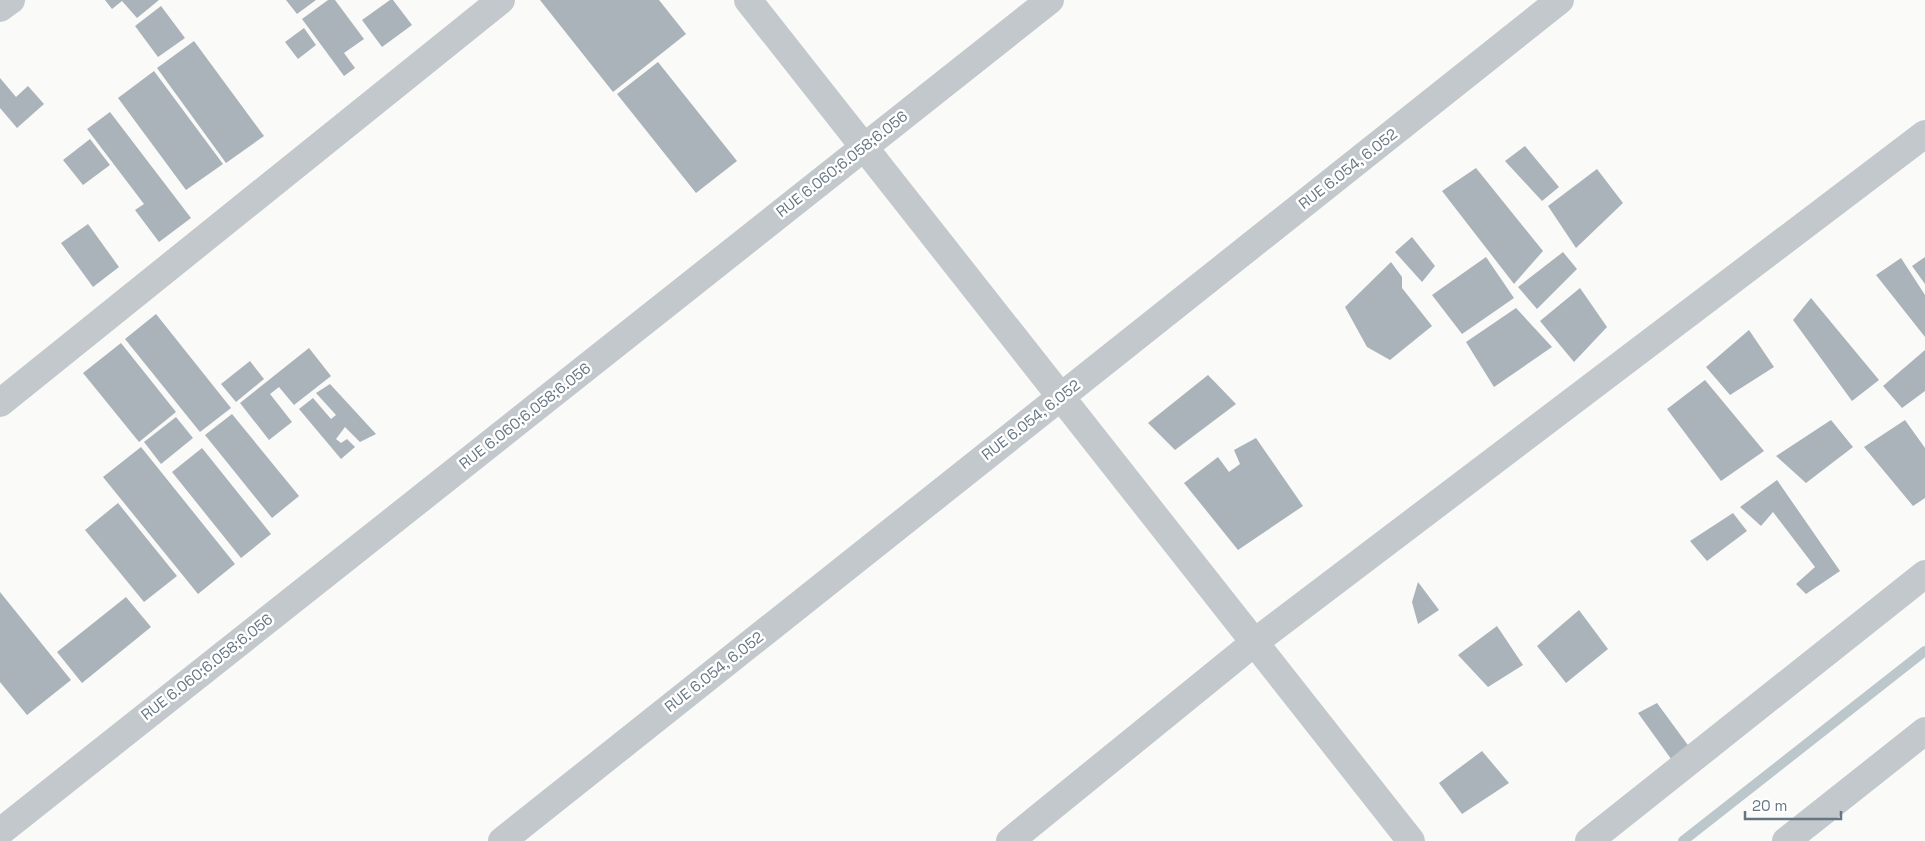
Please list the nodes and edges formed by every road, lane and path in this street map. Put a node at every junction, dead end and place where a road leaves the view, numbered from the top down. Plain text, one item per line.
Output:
1 (11, 0) edge
2 (501, 0) edge
3 (748, 0) edge
4 (1050, 0) edge
5 (1560, 0) edge
6 (0, 8) edge
7 (1925, 134) edge
8 (864, 147) junction
9 (1061, 397) junction
10 (0, 403) edge
11 (1925, 574) edge
12 (1254, 642) junction
13 (1925, 731) edge
14 (0, 832) edge
15 (502, 841) edge
16 (1010, 841) edge
17 (1411, 841) edge
18 (1589, 841) edge
19 (1786, 841) edge

1 - 6 street
2 - 10 street
3 - 8 street
4 - 8 street, RUE 6.060;6.058;6.056
5 - 9 street, RUE 6.054, 6.052
7 - 12 street
8 - 9 street
8 - 14 street, RUE 6.060;6.058;6.056
9 - 12 street
9 - 15 street, RUE 6.054, 6.052
11 - 18 street
12 - 16 street
12 - 17 street
13 - 19 street

